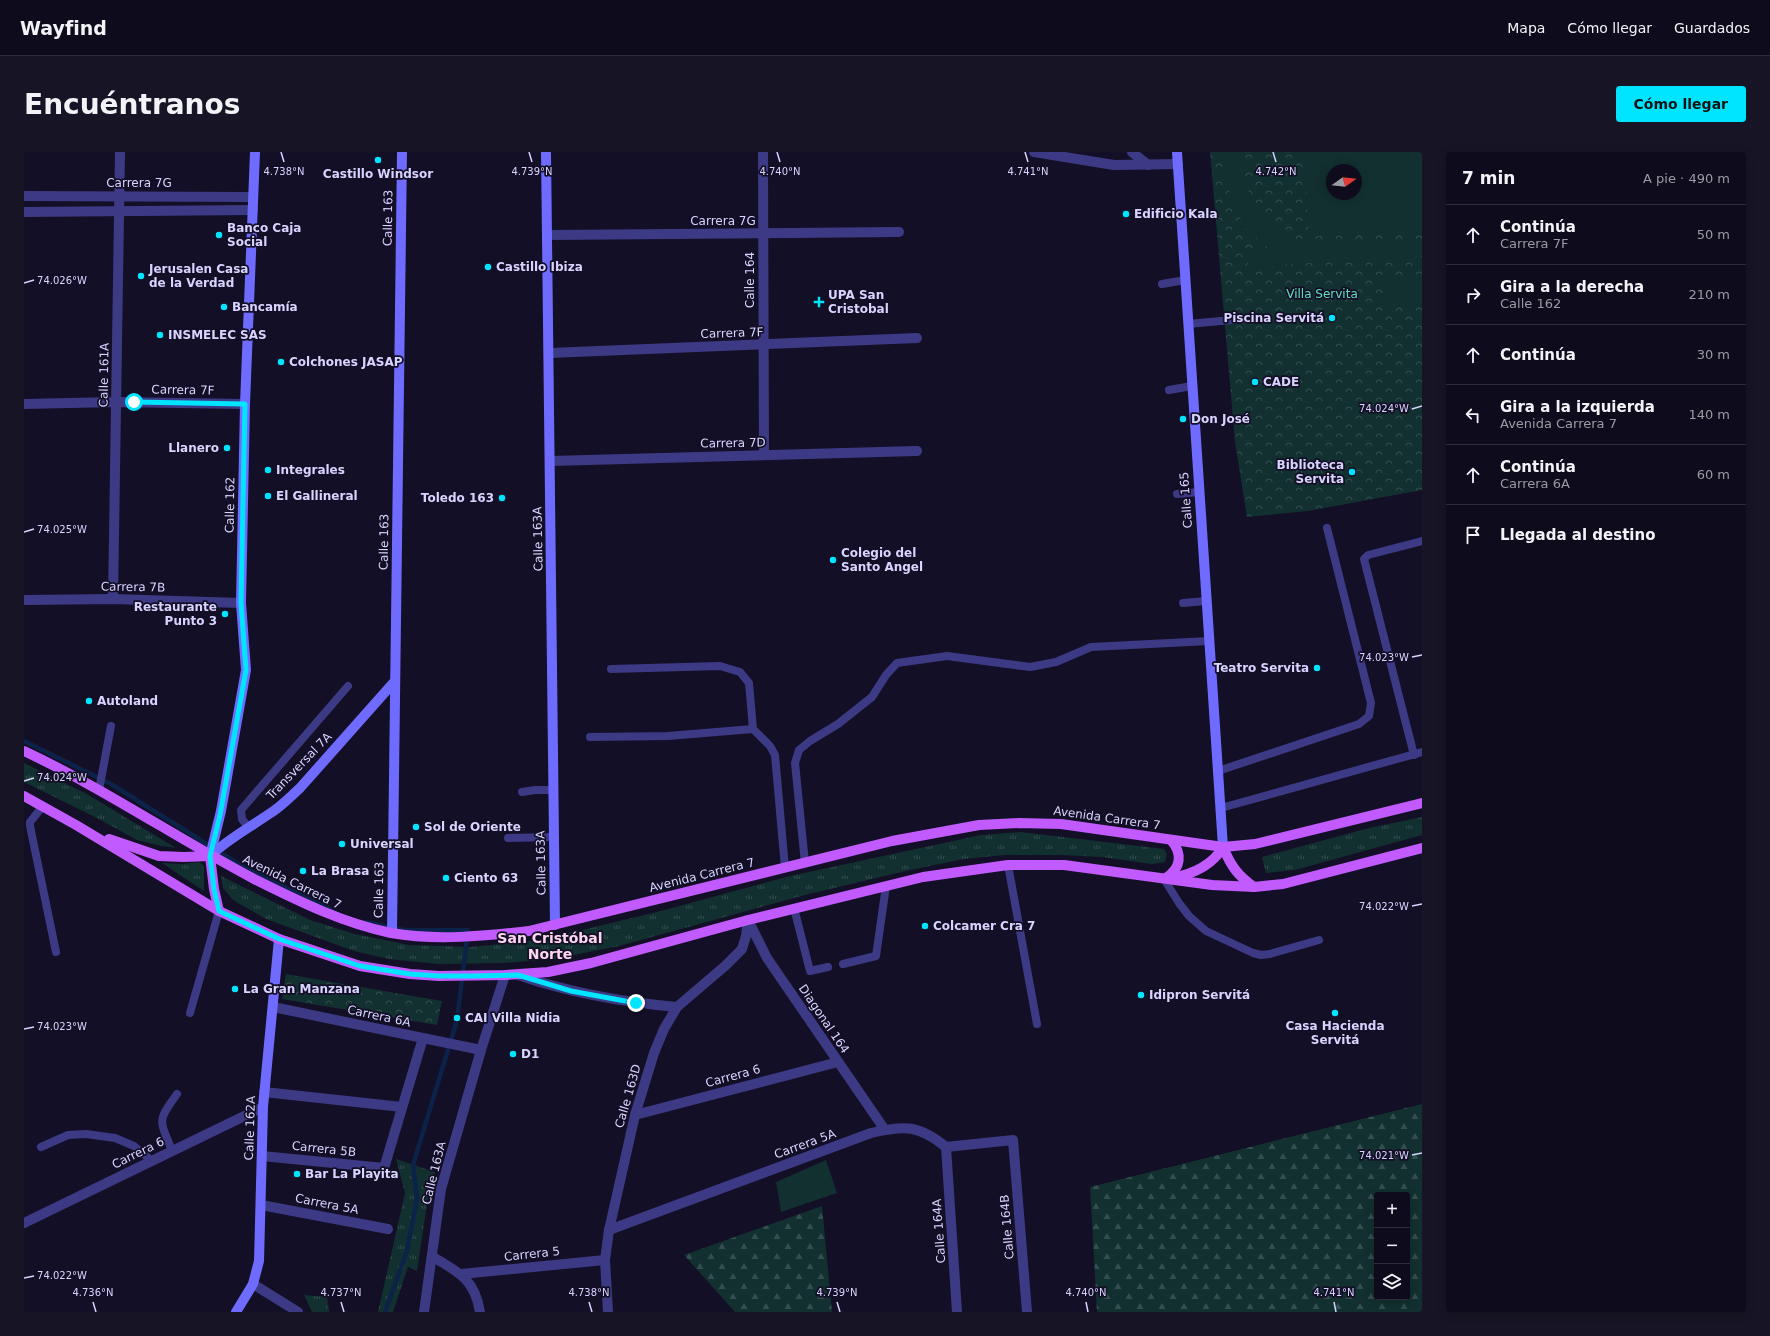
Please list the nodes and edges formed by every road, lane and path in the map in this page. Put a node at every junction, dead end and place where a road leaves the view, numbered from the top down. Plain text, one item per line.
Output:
1 (120, 152) edge
2 (255, 152) edge
3 (402, 152) edge
4 (546, 152) edge
5 (763, 152) edge
6 (1034, 152) edge
7 (1132, 152) edge
8 (1177, 152) edge
9 (1178, 164) junction
10 (1148, 165) junction
11 (24, 196) edge
12 (120, 196) junction
13 (254, 197) junction
14 (253, 210) junction
15 (120, 211) junction
16 (24, 212) edge
17 (899, 232) dead end
18 (763, 233) junction
19 (548, 235) junction
20 (1185, 280) junction
21 (1162, 284) dead end
22 (1243, 319) dead end
23 (1188, 324) junction
24 (917, 338) dead end
25 (764, 344) junction
26 (549, 353) junction
27 (1192, 386) junction
28 (1169, 390) dead end
29 (116, 402) junction
30 (24, 404) edge
31 (245, 404) junction
32 (917, 451) dead end
33 (764, 455) junction
34 (550, 461) junction
35 (1199, 492) junction
36 (1177, 494) dead end
37 (1327, 528) dead end
38 (1422, 541) edge
39 (113, 599) junction
40 (24, 600) edge
41 (1206, 601) junction
42 (241, 603) junction
43 (1183, 603) dead end
44 (1209, 641) junction
45 (611, 669) dead end
46 (395, 681) junction
47 (348, 686) dead end
48 (111, 726) dead end
49 (753, 729) junction
50 (590, 737) dead end
51 (24, 751) edge
52 (1418, 754) edge
53 (1218, 771) junction
54 (99, 790) junction
55 (554, 790) junction
56 (522, 792) dead end
57 (24, 796) edge
58 (1422, 804) edge
59 (43, 806) junction
60 (1221, 808) junction
61 (248, 827) junction
62 (86, 831) junction
63 (554, 837) junction
64 (508, 838) dead end
65 (1171, 840) junction
66 (1223, 847) junction
67 (1422, 848) edge
68 (210, 856) junction
69 (805, 863) junction
70 (1008, 865) junction
71 (785, 868) junction
72 (1164, 879) junction
73 (886, 886) junction
74 (1254, 887) junction
75 (794, 908) junction
76 (219, 911) junction
77 (748, 920) junction
78 (555, 926) junction
79 (392, 933) junction
80 (279, 939) junction
81 (1319, 940) dead end
82 (56, 952) dead end
83 (843, 964) dead end
84 (828, 968) dead end
85 (505, 975) junction
86 (518, 975) junction
87 (273, 1007) junction
88 (677, 1007) junction
89 (190, 1013) dead end
90 (1037, 1024) dead end
91 (422, 1038) junction
92 (481, 1050) junction
93 (838, 1062) junction
94 (264, 1092) junction
95 (177, 1094) dead end
96 (402, 1106) junction
97 (263, 1107) junction
98 (635, 1115) junction
99 (885, 1130) junction
100 (41, 1146) dead end
101 (946, 1147) junction
102 (172, 1151) junction
103 (262, 1156) junction
104 (152, 1161) junction
105 (261, 1205) junction
106 (24, 1222) edge
107 (388, 1229) dead end
108 (608, 1230) junction
109 (433, 1257) junction
110 (605, 1260) junction
111 (461, 1274) junction
112 (253, 1284) junction
113 (237, 1312) edge
114 (298, 1312) edge
115 (424, 1312) edge
116 (480, 1312) edge
117 (608, 1312) edge
118 (957, 1312) edge
119 (1027, 1312) edge

1 - 12 street, Calle 161A
2 - 13 street, Calle 162
3 - 46 street, Calle 163
4 - 19 street, Calle 163A
5 - 18 street, Calle 164
6 - 10 street
7 - 10 street
8 - 9 street, Calle 165
9 - 10 street
9 - 20 street, Calle 165
11 - 12 street, Carrera 7G
12 - 13 street, Carrera 7G
12 - 15 street, Calle 161A
13 - 14 street, Calle 162
14 - 15 street
14 - 31 street, Calle 162
15 - 16 street
15 - 29 street, Calle 161A
17 - 18 street, Carrera 7G
18 - 19 street, Carrera 7G
18 - 25 street, Calle 164
19 - 26 street, Calle 163A
20 - 21 lane
20 - 23 street, Calle 165
22 - 23 lane
23 - 27 street, Calle 165
24 - 25 street, Carrera 7F
25 - 26 street, Carrera 7F
25 - 33 street, Calle 164
26 - 34 street, Calle 163A
27 - 28 lane
27 - 35 street, Calle 165
29 - 30 street, Carrera 7F
29 - 31 street, Carrera 7F
29 - 39 street, Calle 161A
31 - 42 street, Calle 162
32 - 33 street, Carrera 7D
33 - 34 street, Carrera 7D
34 - 55 street, Calle 163A
35 - 36 lane
35 - 41 street, Calle 165
37 - 53 lane
38 - 52 lane
39 - 40 street, Carrera 7B
39 - 42 street, Carrera 7B
41 - 43 lane
41 - 44 street, Calle 165
42 - 68 street, Calle 162
44 - 53 street, Calle 165
44 - 69 lane
45 - 49 lane
46 - 61 street, Transversal 7A
46 - 79 street, Calle 163
47 - 61 lane
48 - 54 lane
49 - 50 lane
49 - 71 lane
51 - 54 main road, Avenida Carrera 7
52 - 60 lane
53 - 60 street, Calle 165
54 - 68 main road, Avenida Carrera 7
55 - 56 lane
55 - 63 street, Calle 163A
57 - 59 main road
58 - 66 main road, Avenida Carrera 7
59 - 62 main road
59 - 82 lane
60 - 66 street, Calle 165
61 - 68 street, Transversal 7A
62 - 68 main road
62 - 76 main road
63 - 64 lane
63 - 78 street, Calle 163A
65 - 66 main road, Avenida Carrera 7
65 - 69 main road, Avenida Carrera 7
65 - 72 main road
66 - 72 main road
66 - 74 main road
67 - 74 main road
68 - 76 main road
68 - 79 main road, Avenida Carrera 7
69 - 71 main road, Avenida Carrera 7
70 - 72 main road
70 - 73 main road
70 - 90 lane
71 - 78 main road, Avenida Carrera 7
72 - 74 main road
72 - 81 lane
73 - 75 main road
73 - 83 lane
75 - 77 main road
75 - 84 lane
76 - 80 main road
76 - 89 lane
77 - 86 main road
77 - 88 street, Calle 163D
77 - 93 street, Diagonal 164
78 - 79 main road, Avenida Carrera 7
80 - 85 main road
80 - 87 street, Calle 162A
85 - 86 main road
85 - 92 street, Calle 163A
86 - 88 street
87 - 91 street, Carrera 6A
87 - 94 street, Calle 162A
88 - 98 street, Calle 163D
91 - 92 street, Carrera 6A
91 - 96 street
92 - 109 street, Calle 163A
93 - 98 street, Carrera 6
93 - 99 street, Diagonal 164
94 - 96 street
94 - 97 street, Calle 162A
95 - 102 lane
96 - 103 street, Carrera 5B
97 - 102 street, Carrera 6
97 - 103 street, Calle 162A
98 - 108 street, Calle 163D
99 - 101 street, Carrera 5A
99 - 108 street, Carrera 5A
100 - 104 lane
101 - 118 street, Calle 164A
101 - 119 street, Calle 164B
102 - 104 street, Carrera 6
103 - 105 street, Calle 162A
104 - 106 street, Carrera 6
105 - 107 street, Carrera 5A
105 - 112 street, Calle 162A
108 - 110 street, Calle 163D
109 - 111 street
109 - 115 street, Calle 163A
110 - 111 street, Carrera 5
110 - 117 street, Calle 163D
111 - 116 street
112 - 113 street, Calle 162A
112 - 114 street

